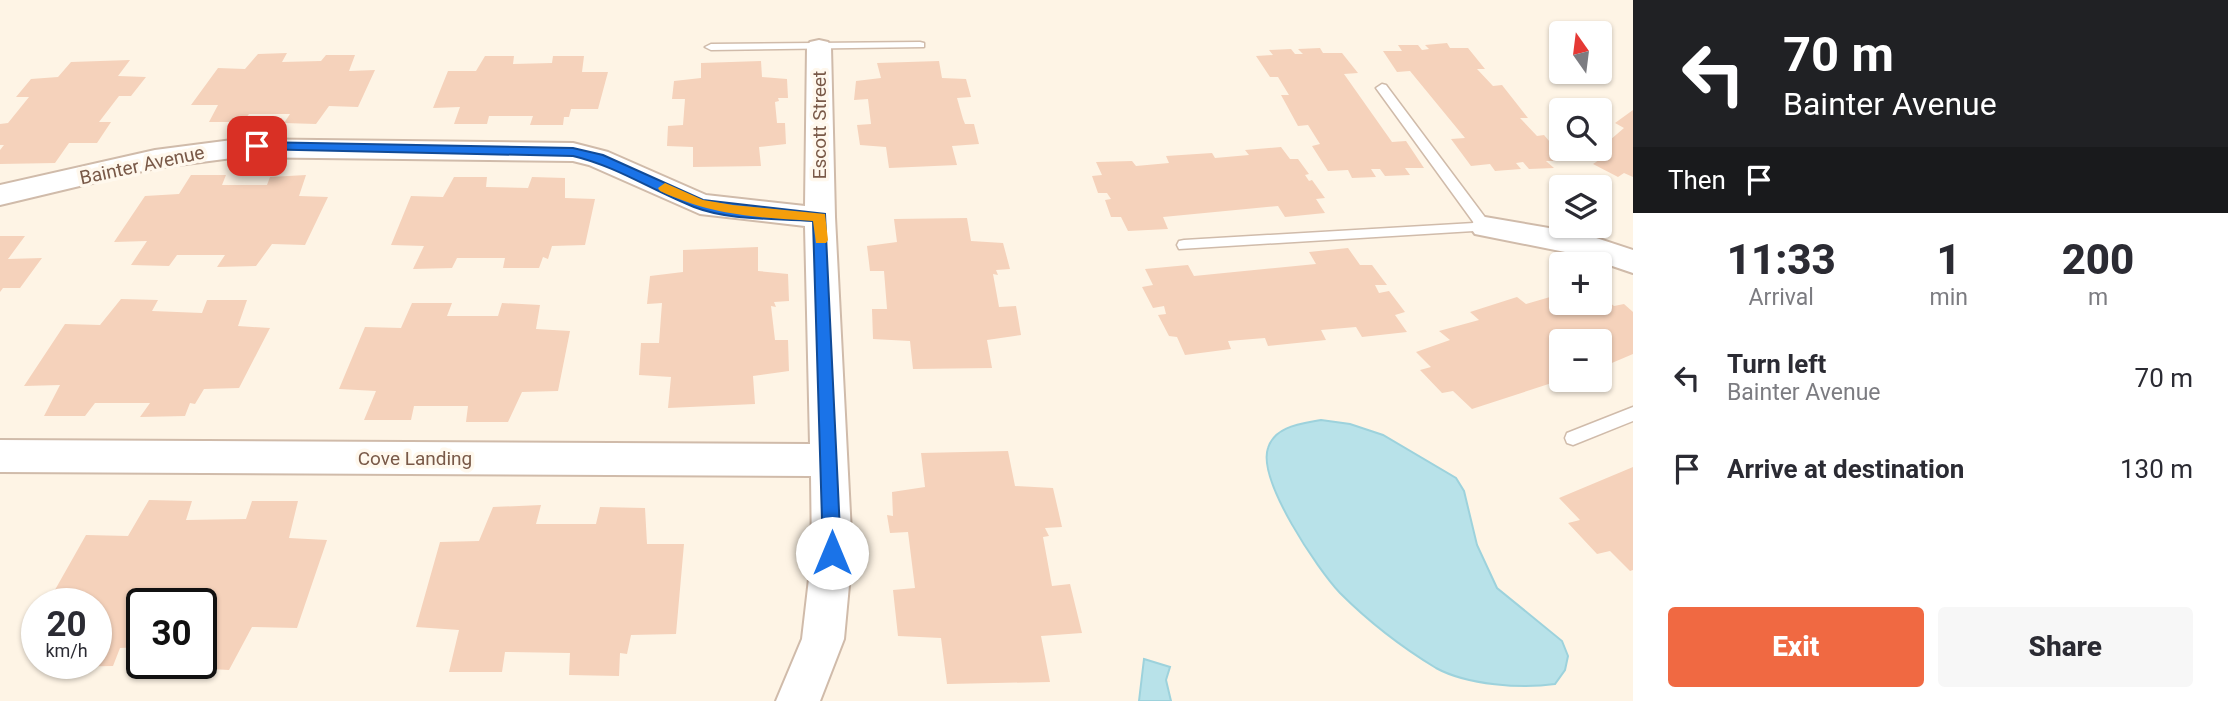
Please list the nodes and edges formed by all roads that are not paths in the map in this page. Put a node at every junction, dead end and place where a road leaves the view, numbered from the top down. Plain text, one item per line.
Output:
1 (920, 45) dead end
2 (711, 47) dead end
3 (819, 47) junction
4 (1382, 88) dead end
5 (0, 195) edge
6 (820, 217) junction
7 (1485, 227) junction
8 (1184, 245) dead end
9 (1633, 262) edge
10 (1633, 414) edge
11 (1573, 438) dead end
12 (0, 456) edge
13 (831, 460) junction
14 (798, 701) edge

1 - 3 lane
2 - 3 lane
3 - 6 street, Escott Street
4 - 7 lane
5 - 6 street, Bainter Avenue
6 - 13 street, Escott Street
7 - 8 lane
7 - 9 street
10 - 11 lane
12 - 13 street, Cove Landing
13 - 14 street, Escott Street

